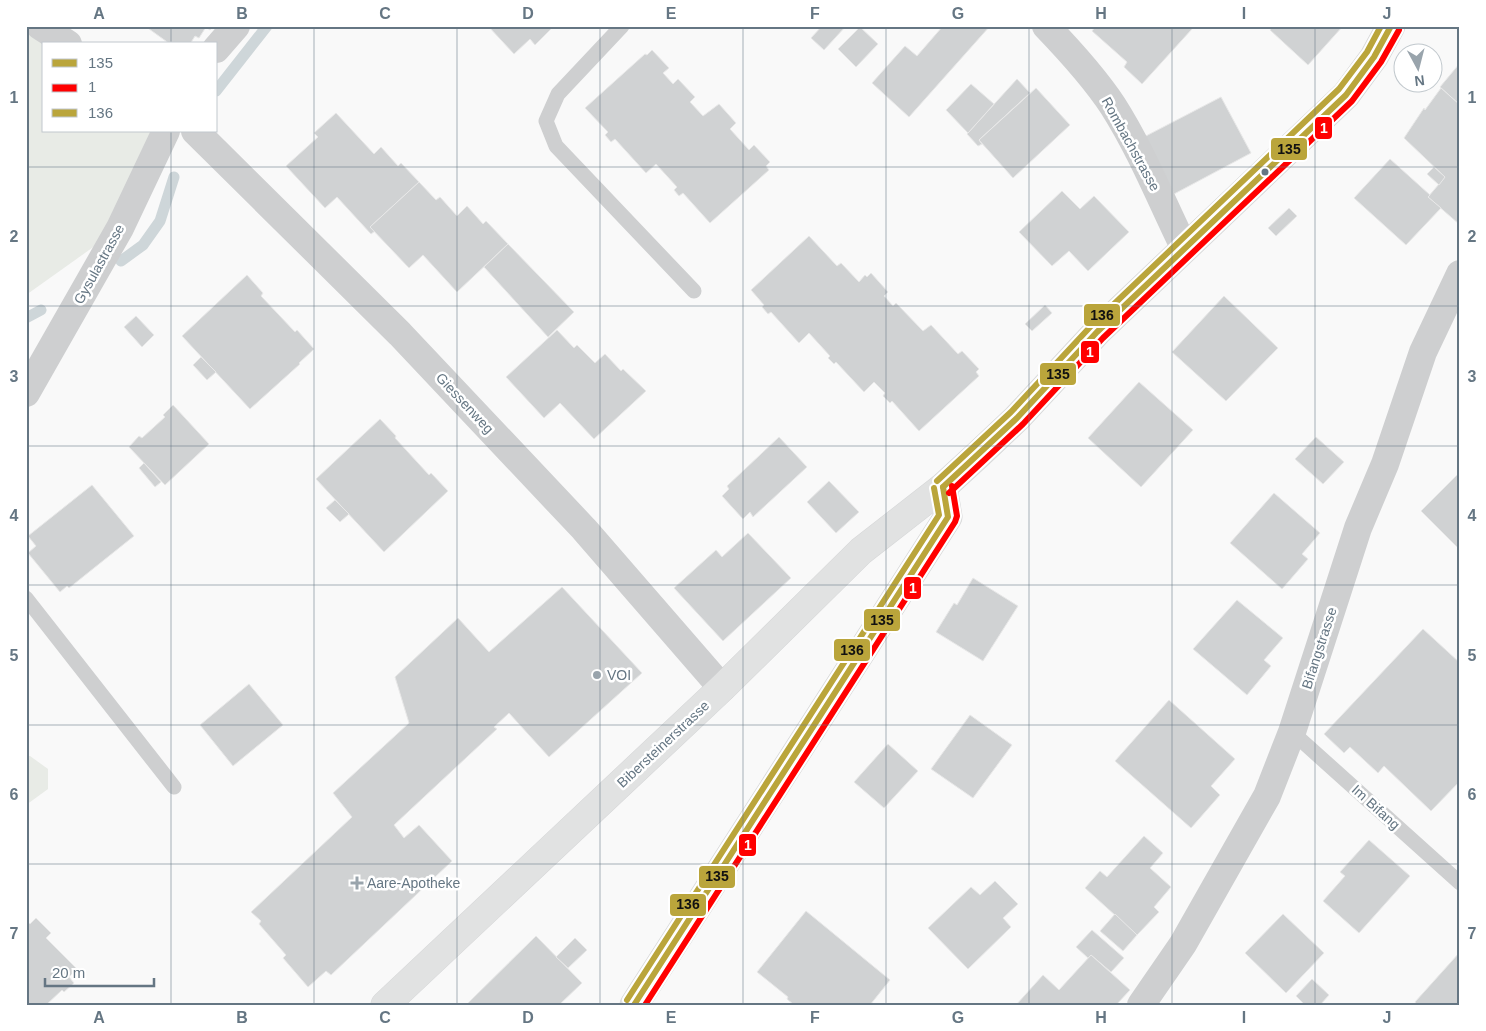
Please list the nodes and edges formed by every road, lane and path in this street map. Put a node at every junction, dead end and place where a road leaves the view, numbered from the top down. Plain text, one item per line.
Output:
1 (40, 26) edge
2 (236, 26) edge
3 (622, 26) edge
4 (1046, 26) edge
5 (1390, 26) edge
6 (65, 42) edge
7 (218, 47) edge
8 (166, 132) edge
9 (196, 132) edge
10 (1184, 247) junction
11 (1460, 274) edge
12 (694, 292) dead end
13 (26, 393) edge
14 (943, 487) junction
15 (26, 598) edge
16 (722, 688) junction
17 (1292, 732) junction
18 (174, 787) dead end
19 (1460, 883) edge
20 (385, 1005) edge
21 (634, 1005) edge
22 (1141, 1005) edge

1 - 6 street
2 - 7 street
3 - 12 lane
4 - 10 street, Rombachstrasse
5 - 10 main road, Bibersteinerstrasse
8 - 13 street, Gysulastrasse
9 - 16 street, Giessenweg
10 - 14 main road, Bibersteinerstrasse
11 - 17 street, Bifangstrasse
14 - 16 main road, Bibersteinerstrasse
14 - 21 main road
15 - 18 lane
16 - 20 main road, Bibersteinerstrasse
17 - 19 lane, Im Bifang
17 - 22 street, Bifangstrasse

